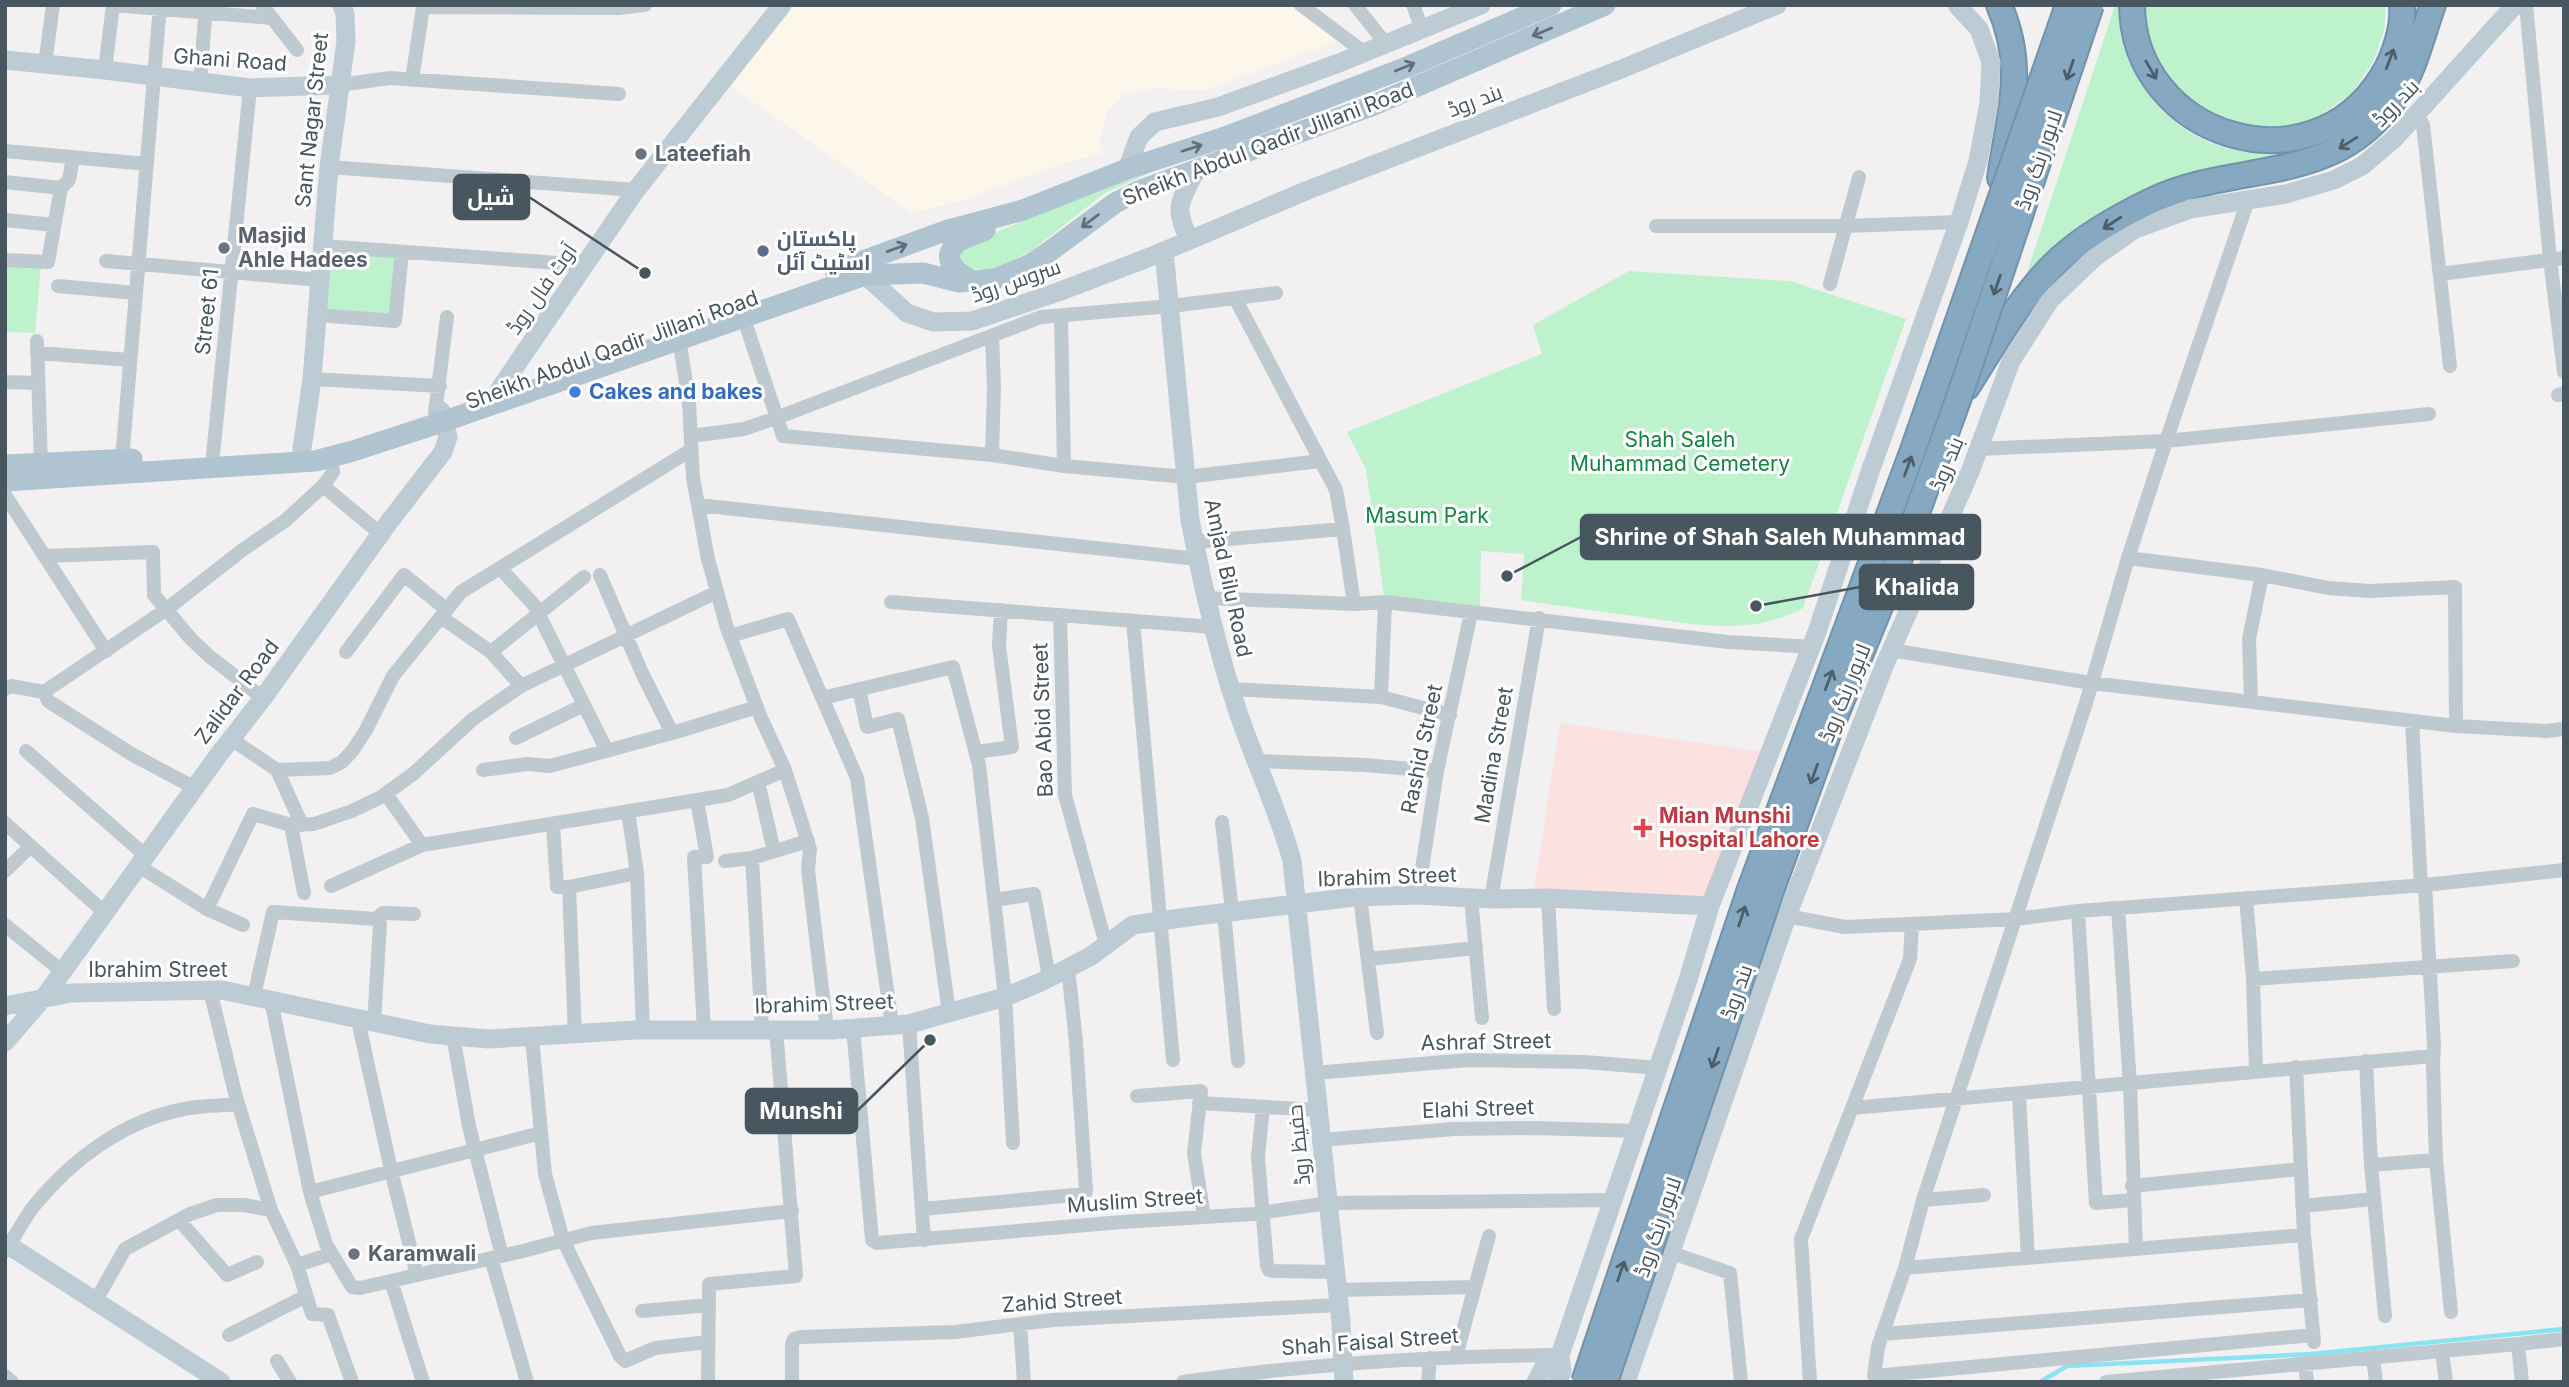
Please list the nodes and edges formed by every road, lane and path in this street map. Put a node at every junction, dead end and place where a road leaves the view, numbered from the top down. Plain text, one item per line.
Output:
1 (53, 5) edge
2 (262, 5) edge
3 (342, 5) edge
4 (645, 5) edge
5 (782, 5) edge
6 (1301, 5) edge
7 (1355, 5) edge
8 (1413, 5) edge
9 (1481, 5) edge
10 (1551, 5) edge
11 (1605, 5) edge
12 (1777, 5) edge
13 (1957, 5) edge
14 (1999, 5) edge
15 (2068, 5) edge
16 (2091, 5) edge
17 (2132, 5) edge
18 (2402, 5) edge
19 (2433, 5) edge
20 (2515, 5) edge
21 (2526, 5) edge
22 (423, 6) edge
23 (160, 7) edge
24 (205, 9) edge
25 (272, 18) junction
26 (1422, 29) junction
27 (1386, 44) junction
28 (297, 50) dead end
29 (1365, 53) junction
30 (5, 60) edge
31 (45, 64) junction
32 (105, 70) junction
33 (153, 76) junction
34 (412, 80) junction
35 (200, 82) junction
36 (339, 85) junction
37 (250, 88) junction
38 (619, 94) dead end
39 (2417, 116) junction
40 (5, 152) edge
41 (74, 158) junction
42 (147, 164) junction
43 (329, 167) junction
44 (1128, 169) junction
45 (1195, 172) junction
46 (1859, 177) dead end
47 (5, 182) edge
48 (61, 188) junction
49 (636, 190) junction
50 (2248, 200) junction
51 (1023, 210) junction
52 (5, 220) edge
53 (1959, 222) junction
54 (1993, 223) junction
55 (54, 225) junction
56 (1656, 226) dead end
57 (1844, 226) junction
58 (1189, 239) junction
59 (323, 246) junction
60 (1164, 251) junction
61 (402, 252) junction
62 (2557, 258) edge
63 (5, 260) edge
64 (106, 261) dead end
65 (138, 264) junction
66 (586, 265) junction
67 (233, 272) junction
68 (2440, 274) junction
69 (864, 275) junction
70 (320, 280) junction
71 (973, 281) junction
72 (1829, 284) dead end
73 (58, 286) dead end
74 (136, 293) junction
75 (1276, 293) dead end
76 (1235, 298) junction
77 (1171, 306) junction
78 (317, 315) junction
79 (743, 316) junction
80 (1061, 316) junction
81 (447, 317) dead end
82 (992, 336) junction
83 (679, 338) junction
84 (130, 360) junction
85 (2450, 366) dead end
86 (2564, 372) edge
87 (312, 379) junction
88 (5, 382) edge
89 (38, 383) junction
90 (440, 386) junction
91 (501, 395) junction
92 (1958, 400) junction
93 (2429, 414) dead end
94 (440, 415) junction
95 (776, 418) junction
96 (2166, 441) junction
97 (691, 443) junction
98 (302, 449) junction
99 (1978, 449) junction
100 (992, 455) junction
101 (213, 456) junction
102 (331, 457) junction
103 (122, 460) junction
104 (1320, 461) junction
105 (41, 463) junction
106 (5, 465) edge
107 (1064, 466) junction
108 (1186, 477) junction
109 (5, 481) edge
110 (323, 486) junction
111 (5, 495) edge
112 (698, 505) junction
113 (1343, 529) junction
114 (381, 534) junction
115 (1195, 550) junction
116 (45, 556) junction
117 (2128, 558) junction
118 (500, 568) junction
119 (600, 575) dead end
120 (2262, 575) junction
121 (584, 577) dead end
122 (717, 592) junction
123 (1206, 598) junction
124 (891, 602) dead end
125 (1385, 602) junction
126 (1354, 604) junction
127 (167, 609) junction
128 (1001, 610) junction
129 (538, 612) junction
130 (1471, 612) junction
131 (444, 614) junction
132 (1060, 615) junction
133 (1539, 618) junction
134 (1133, 621) junction
135 (1213, 627) junction
136 (626, 636) junction
137 (730, 636) junction
138 (1812, 648) junction
139 (1891, 650) junction
140 (106, 651) junction
141 (346, 652) dead end
142 (491, 652) junction
143 (564, 665) junction
144 (2091, 683) junction
145 (521, 686) junction
146 (5, 689) edge
147 (859, 689) junction
148 (1231, 689) junction
149 (44, 692) junction
150 (263, 698) junction
151 (821, 698) junction
152 (1381, 698) junction
153 (2250, 702) junction
154 (584, 705) junction
155 (757, 707) junction
156 (1450, 715) junction
157 (2412, 721) junction
158 (2456, 726) junction
159 (2564, 729) edge
160 (672, 733) junction
161 (516, 738) dead end
162 (231, 739) junction
163 (26, 751) dead end
164 (607, 751) junction
165 (976, 752) junction
166 (1258, 761) junction
167 (277, 770) junction
168 (785, 770) junction
169 (483, 771) dead end
170 (1437, 771) junction
171 (758, 782) junction
172 (195, 788) junction
173 (386, 794) junction
174 (697, 800) junction
175 (628, 811) junction
176 (1222, 822) dead end
177 (5, 823) edge
178 (553, 824) junction
179 (297, 825) junction
180 (808, 841) junction
181 (422, 845) junction
182 (30, 847) junction
183 (774, 851) junction
184 (752, 858) junction
185 (142, 861) junction
186 (725, 861) dead end
187 (8, 864) edge
188 (2564, 870) edge
189 (637, 873) junction
190 (2423, 885) junction
191 (331, 886) dead end
192 (569, 887) junction
193 (304, 894) dead end
194 (1418, 895) junction
195 (1360, 897) junction
196 (1481, 898) junction
197 (1548, 898) junction
198 (2246, 898) junction
199 (994, 900) junction
200 (1298, 903) junction
201 (1710, 906) junction
202 (2118, 908) junction
203 (207, 909) junction
204 (2078, 911) junction
205 (1228, 912) junction
206 (105, 913) junction
207 (414, 914) dead end
208 (1787, 916) junction
209 (376, 919) junction
210 (2016, 919) junction
211 (1159, 921) junction
212 (1912, 924) junction
213 (5, 925) edge
214 (243, 925) dead end
215 (1106, 945) junction
216 (1476, 948) junction
217 (1368, 959) junction
218 (2513, 961) dead end
219 (1068, 968) junction
220 (2430, 968) junction
221 (63, 972) junction
222 (1049, 977) junction
223 (2253, 979) junction
224 (210, 990) junction
225 (45, 996) junction
226 (1005, 997) junction
227 (262, 998) junction
228 (5, 1006) edge
229 (1554, 1009) dead end
230 (949, 1013) junction
231 (1482, 1018) dead end
232 (366, 1022) junction
233 (901, 1024) junction
234 (853, 1028) junction
235 (704, 1029) junction
236 (769, 1029) junction
237 (643, 1030) junction
238 (827, 1030) junction
239 (1377, 1033) dead end
240 (575, 1035) junction
241 (453, 1036) junction
242 (533, 1038) junction
243 (5, 1042) edge
244 (2433, 1056) junction
245 (1173, 1060) dead end
246 (2366, 1061) junction
247 (1238, 1062) dead end
248 (1658, 1068) junction
249 (2296, 1068) junction
250 (2256, 1071) junction
251 (1314, 1073) junction
252 (2130, 1084) junction
253 (2090, 1088) junction
254 (2019, 1095) junction
255 (1137, 1096) dead end
256 (1956, 1101) junction
257 (1199, 1103) junction
258 (238, 1104) junction
259 (1264, 1107) junction
260 (1852, 1108) junction
261 (1318, 1110) junction
262 (1637, 1131) junction
263 (541, 1133) junction
264 (1321, 1140) junction
265 (1013, 1143) dead end
266 (475, 1149) junction
267 (2436, 1160) junction
268 (2371, 1165) junction
269 (2300, 1169) junction
270 (391, 1170) junction
271 (310, 1192) junction
272 (2133, 1193) junction
273 (1984, 1195) dead end
274 (1923, 1199) junction
275 (2374, 1199) junction
276 (1614, 1200) junction
277 (1328, 1203) junction
278 (2302, 1206) junction
279 (922, 1209) junction
280 (271, 1210) junction
281 (792, 1211) junction
282 (1261, 1213) junction
283 (1204, 1217) junction
284 (179, 1220) junction
285 (1489, 1236) dead end
286 (2304, 1236) junction
287 (563, 1240) junction
288 (924, 1240) junction
289 (6, 1247) edge
290 (2136, 1249) junction
291 (1672, 1253) junction
292 (331, 1254) junction
293 (497, 1257) junction
294 (2028, 1258) junction
295 (257, 1262) dead end
296 (297, 1265) junction
297 (1905, 1268) junction
298 (417, 1275) junction
299 (391, 1281) junction
300 (1475, 1287) junction
301 (1337, 1289) junction
302 (306, 1296) junction
303 (2311, 1300) junction
304 (95, 1302) junction
305 (1578, 1303) junction
306 (709, 1306) junction
307 (642, 1311) dead end
308 (2451, 1312) dead end
309 (2385, 1316) dead end
310 (1020, 1324) junction
311 (1644, 1327) junction
312 (1882, 1334) junction
313 (229, 1335) dead end
314 (2564, 1339) edge
315 (708, 1342) junction
316 (2518, 1344) junction
317 (2442, 1351) junction
318 (1560, 1355) junction
319 (1456, 1356) junction
320 (1430, 1358) junction
321 (2373, 1358) junction
322 (277, 1361) dead end
323 (2305, 1364) junction
324 (1344, 1372) edge
325 (5, 1376) edge
326 (2238, 1376) edge
327 (1875, 1379) edge
328 (2164, 1379) edge
329 (12, 1382) edge
330 (221, 1382) edge
331 (290, 1382) edge
332 (352, 1382) edge
333 (423, 1382) edge
334 (527, 1382) edge
335 (708, 1382) edge
336 (792, 1382) edge
337 (1024, 1382) edge
338 (1183, 1382) edge
339 (1428, 1382) edge
340 (1536, 1382) edge
341 (1558, 1382) edge
342 (1584, 1382) edge
343 (1605, 1382) edge
344 (1626, 1382) edge
345 (1741, 1382) edge
346 (1811, 1382) edge
347 (2106, 1382) edge
348 (2307, 1382) edge
349 (2376, 1382) edge
350 (2446, 1382) edge
351 (2522, 1382) edge

1 - 31 street
2 - 25 street
3 - 36 main road, Sant Nagar Street
4 - 22 street
5 - 49 main road, آوٹ فال روڈ
6 - 29 street
7 - 27 street
8 - 26 street
9 - 26 main road
44 -> 10 main road, Sheikh Abdul Qadir Jillani Road
11 -> 45 main road, Sheikh Abdul Qadir Jillani Road
12 - 58 main road, بند روڈ
13 - 53 main road
14 - 54 highway
15 - 54 highway, لاہور رنگ روڈ, bridge
16 -> 92 highway, لاہور رنگ روڈ, bridge
17 -> 18 highway
19 -> 92 highway
20 - 39 main road, بند روڈ
21 - 62 street
22 - 34 street
23 - 24 street
23 - 32 street
23 - 33 street
24 - 25 street
24 - 35 street
25 - 28 street
26 - 27 main road
27 - 29 main road
29 - 44 main road
30 - 31 main road, Ghani Road
31 - 32 main road, Ghani Road
32 - 33 main road, Ghani Road
33 - 35 main road, Ghani Road
33 - 42 street
34 - 36 street, Ghani Road
34 - 38 street, Ghani Road
35 - 37 main road, Ghani Road
36 - 37 main road, Ghani Road
36 - 43 main road, Sant Nagar Street
37 - 67 street, Street 61
39 - 50 main road, بند روڈ
39 - 68 street
40 - 41 street
41 - 42 street
41 - 48 street
42 - 65 street
43 - 49 street
43 - 59 main road, Sant Nagar Street
44 - 51 main road, Sheikh Abdul Qadir Jillani Road
45 - 58 main road
45 -> 71 main road, Sheikh Abdul Qadir Jillani Road
46 - 57 street
47 - 48 street
48 - 55 street
49 - 66 main road, آوٹ فال روڈ
50 - 96 street
50 - 99 main road, بند روڈ
51 - 71 main road
91 -> 51 main road, Sheikh Abdul Qadir Jillani Road
52 - 55 street
53 - 57 street
53 - 138 main road
342 -> 54 highway, لاہور رنگ روڈ, bridge
55 - 63 street
56 - 57 street
57 - 72 street
58 - 60 main road, سروس روڈ
59 - 61 street
59 - 70 main road, Sant Nagar Street
60 - 69 main road, سروس روڈ
60 - 77 main road, Amjad Bilu Road
61 - 66 street
61 - 78 street
62 - 68 street
62 - 86 street
64 - 65 street
65 - 67 street
65 - 74 street
66 - 91 main road, آوٹ فال روڈ
67 - 70 street
67 - 101 street, Street 61
68 - 85 street
69 - 71 main road, Sheikh Abdul Qadir Jillani Road
69 - 79 main road, Sheikh Abdul Qadir Jillani Road
70 - 78 main road, Sant Nagar Street
73 - 74 street
74 - 84 street
75 - 76 street
76 - 77 street
76 - 104 street
77 - 80 street
77 - 108 main road, Amjad Bilu Road
78 - 87 main road, Sant Nagar Street
79 - 83 main road, Sheikh Abdul Qadir Jillani Road
79 - 95 street
80 - 82 street
80 - 107 street
81 - 90 street
82 - 95 street
82 - 100 street
83 - 91 main road, Sheikh Abdul Qadir Jillani Road
83 - 97 street
84 - 89 street
84 - 103 street
87 - 90 street
87 - 98 main road, Sant Nagar Street
88 - 89 street
89 - 105 street
90 - 94 street
91 - 94 main road, Sheikh Abdul Qadir Jillani Road
92 -> 343 highway, لاہور رنگ روڈ, bridge
93 - 96 street
94 - 98 main road, Sheikh Abdul Qadir Jillani Road
94 - 102 main road, Sheikh Abdul Qadir Jillani Road
94 - 114 main road, Zalidar Road
95 - 97 street
95 - 100 street
96 - 99 street
96 - 117 street
97 - 112 street
97 - 118 street
98 - 101 main road, Sheikh Abdul Qadir Jillani Road
99 - 139 main road, بند روڈ
100 - 107 street
101 - 103 main road, Sheikh Abdul Qadir Jillani Road
102 - 109 main road, Sheikh Abdul Qadir Jillani Road
102 - 110 street
103 - 105 main road, Sheikh Abdul Qadir Jillani Road
104 - 108 street
104 - 113 street
105 - 106 main road, Sheikh Abdul Qadir Jillani Road
107 - 108 street
108 - 115 main road, Amjad Bilu Road
110 - 114 street
110 - 127 street
111 - 116 street
112 - 115 street
112 - 122 street
113 - 115 street
113 - 126 street
114 - 150 main road, Zalidar Road
115 - 123 main road, Amjad Bilu Road
116 - 127 street
116 - 140 street
117 - 120 street
117 - 144 street
118 - 129 street
118 - 131 street
119 - 136 street
120 - 153 street
120 - 158 street
121 - 129 street
122 - 136 street
122 - 137 street
123 - 126 street
123 - 135 main road, Amjad Bilu Road
124 - 128 street
125 - 126 street
125 - 130 street
125 - 152 street
127 - 140 street
127 - 150 street
128 - 132 street
128 - 165 street
129 - 142 street
129 - 143 street
130 - 133 street
130 - 156 street, Rashid Street
131 - 141 street
131 - 142 street
131 - 167 street
132 - 134 street
132 - 215 street, Bao Abid Street
133 - 138 street
133 - 196 street, Madina Street
134 - 135 street
134 - 211 street
135 - 148 main road, Amjad Bilu Road
136 - 143 street
136 - 160 street
137 - 151 street
137 - 155 street
138 - 201 main road
139 - 144 street
139 - 208 main road, بند روڈ
140 - 149 street
142 - 145 street
143 - 145 street
143 - 154 street
144 - 153 street
144 - 210 street
145 - 173 street
146 - 149 street
147 - 151 street
147 - 165 street
147 - 230 street
148 - 152 street
148 - 166 main road, Amjad Bilu Road
149 - 172 street
150 - 162 main road, Zalidar Road
151 - 233 street
152 - 156 street
153 - 157 street
154 - 161 street
154 - 164 street
155 - 160 street
155 - 168 street
156 - 170 street, Rashid Street
157 - 158 street
157 - 190 street
158 - 159 street
160 - 164 street
162 - 167 street
162 - 172 main road, Zalidar Road
163 - 185 street
164 - 169 street
165 - 199 street
166 - 170 street
166 - 200 main road, Amjad Bilu Road
167 - 179 street
168 - 171 street
168 - 180 street
170 - 194 street, Rashid Street
171 - 174 street
171 - 183 street
172 - 185 main road, Zalidar Road
173 - 179 street
173 - 181 street
174 - 175 street
174 - 235 street
175 - 178 street
175 - 189 street
176 - 205 street
177 - 182 street
178 - 181 street
178 - 192 street
179 - 193 street
179 - 203 street
180 - 183 street
180 - 238 street
181 - 191 street
182 - 187 street
182 - 206 street
183 - 184 street
184 - 186 street
184 - 236 street
185 - 203 street
185 - 206 main road, Zalidar Road
188 - 190 street
189 - 192 street
189 - 237 street
190 - 198 street
190 - 220 street
192 - 240 street
194 - 195 main road, Ibrahim Street
194 - 196 main road, Ibrahim Street
195 - 200 main road, Ibrahim Street
195 - 217 street
196 - 197 main road, Ibrahim Street
196 - 216 street, Madina Street
197 - 201 main road, Ibrahim Street
197 - 229 street
198 - 202 street
198 - 223 street
199 - 222 street
199 - 226 street
200 - 205 main road, Ibrahim Street
200 - 251 main road, حفیظ روڈ
201 - 248 main road
202 - 204 street
202 - 252 street
203 - 214 street
204 - 210 street
204 - 253 street
205 - 211 main road, Ibrahim Street
205 - 247 street
206 - 221 main road, Zalidar Road
207 - 209 street
208 - 212 street
208 - 291 main road, بند روڈ
209 - 227 street
209 - 232 street
210 - 212 street
210 - 256 street
211 - 215 main road, Ibrahim Street
211 - 245 street
212 - 260 street
213 - 221 street
215 - 219 main road, Ibrahim Street
216 - 217 street
216 - 231 street, Madina Street
217 - 239 street
218 - 220 street
219 - 222 main road, Ibrahim Street
219 - 279 street
220 - 223 street
220 - 244 street
221 - 225 main road, Zalidar Road
222 - 226 main road, Ibrahim Street
223 - 250 street
224 - 225 main road, Ibrahim Street
224 - 227 main road, Ibrahim Street
224 - 258 street
225 - 228 main road, Ibrahim Street
225 - 243 main road, Zalidar Road
226 - 230 main road, Ibrahim Street
226 - 265 street
227 - 232 main road, Ibrahim Street
227 - 271 street
230 - 233 main road, Ibrahim Street
232 - 241 main road, Ibrahim Street
232 - 270 street
233 - 234 main road, Ibrahim Street
233 - 279 street
234 - 238 main road, Ibrahim Street
234 - 288 street, Muslim Street
235 - 236 main road, Ibrahim Street
235 - 237 main road, Ibrahim Street
236 - 238 main road, Ibrahim Street
236 - 281 street
237 - 240 main road, Ibrahim Street
240 - 242 main road, Ibrahim Street
241 - 242 main road, Ibrahim Street
241 - 266 street
242 - 263 street
244 - 246 street
244 - 267 street
246 - 249 street
246 - 268 street
248 - 251 street, Ashraf Street
248 - 262 main road
249 - 250 street
249 - 269 street
250 - 252 street
251 - 261 main road, حفیظ روڈ
252 - 253 street
252 - 272 street
253 - 254 street
253 - 272 street
254 - 256 street
254 - 294 street
255 - 257 street
256 - 260 street
256 - 274 street
257 - 259 street
257 - 283 street
258 - 280 street
258 - 289 street
259 - 261 street
259 - 282 street
260 - 346 street
261 - 264 main road, حفیظ روڈ
262 - 264 street, Elahi Street
262 - 276 main road
263 - 266 street
263 - 287 street
264 - 277 main road, حفیظ روڈ
266 - 270 street
266 - 293 street
267 - 268 street
267 - 308 street
268 - 275 street
269 - 272 street
269 - 278 street
270 - 271 street
270 - 298 street
271 - 292 street
272 - 290 street
273 - 274 street
274 - 297 street
275 - 278 street
275 - 309 street
276 - 277 street, Muslim Street
276 - 305 main road
277 - 282 street, Muslim Street
277 - 301 main road, حفیظ روڈ
278 - 286 street
279 - 288 street
280 - 284 street
280 - 296 street
281 - 287 street
281 - 306 street
282 - 283 street, Muslim Street
282 - 301 street
283 - 288 street, Muslim Street
284 - 295 street
284 - 304 street
285 - 300 street
286 - 290 street
286 - 303 street
287 - 293 street
287 - 315 street
289 - 304 main road
290 - 294 street
291 - 311 main road, بند روڈ
291 - 345 street
292 - 296 street
292 - 299 street
293 - 298 street
293 - 334 street
294 - 297 street
296 - 302 street
297 - 312 street
298 - 299 street
299 - 333 street
300 - 301 street, Zahid Street
300 - 319 street
301 - 310 street, Zahid Street
301 - 324 main road, حفیظ روڈ
302 - 313 street
302 - 332 street
303 - 312 street
303 - 327 street
304 - 330 main road
305 - 311 main road
305 - 318 main road
306 - 307 street
306 - 315 street
310 - 336 street, Zahid Street
310 - 337 street
311 - 344 main road, بند روڈ
312 - 327 street
314 - 316 street
315 - 335 street
316 - 317 street
316 - 351 street
317 - 321 street
317 - 350 street
318 - 319 street, Shah Faisal Street
318 - 340 main road
318 - 341 main road
319 - 320 street, Shah Faisal Street
320 - 324 street, Shah Faisal Street
320 - 339 street
321 - 323 street
321 - 349 street
322 - 331 street
323 - 326 street
323 - 348 street
324 - 338 street, Shah Faisal Street
325 - 329 street
326 - 328 street
328 - 347 street

